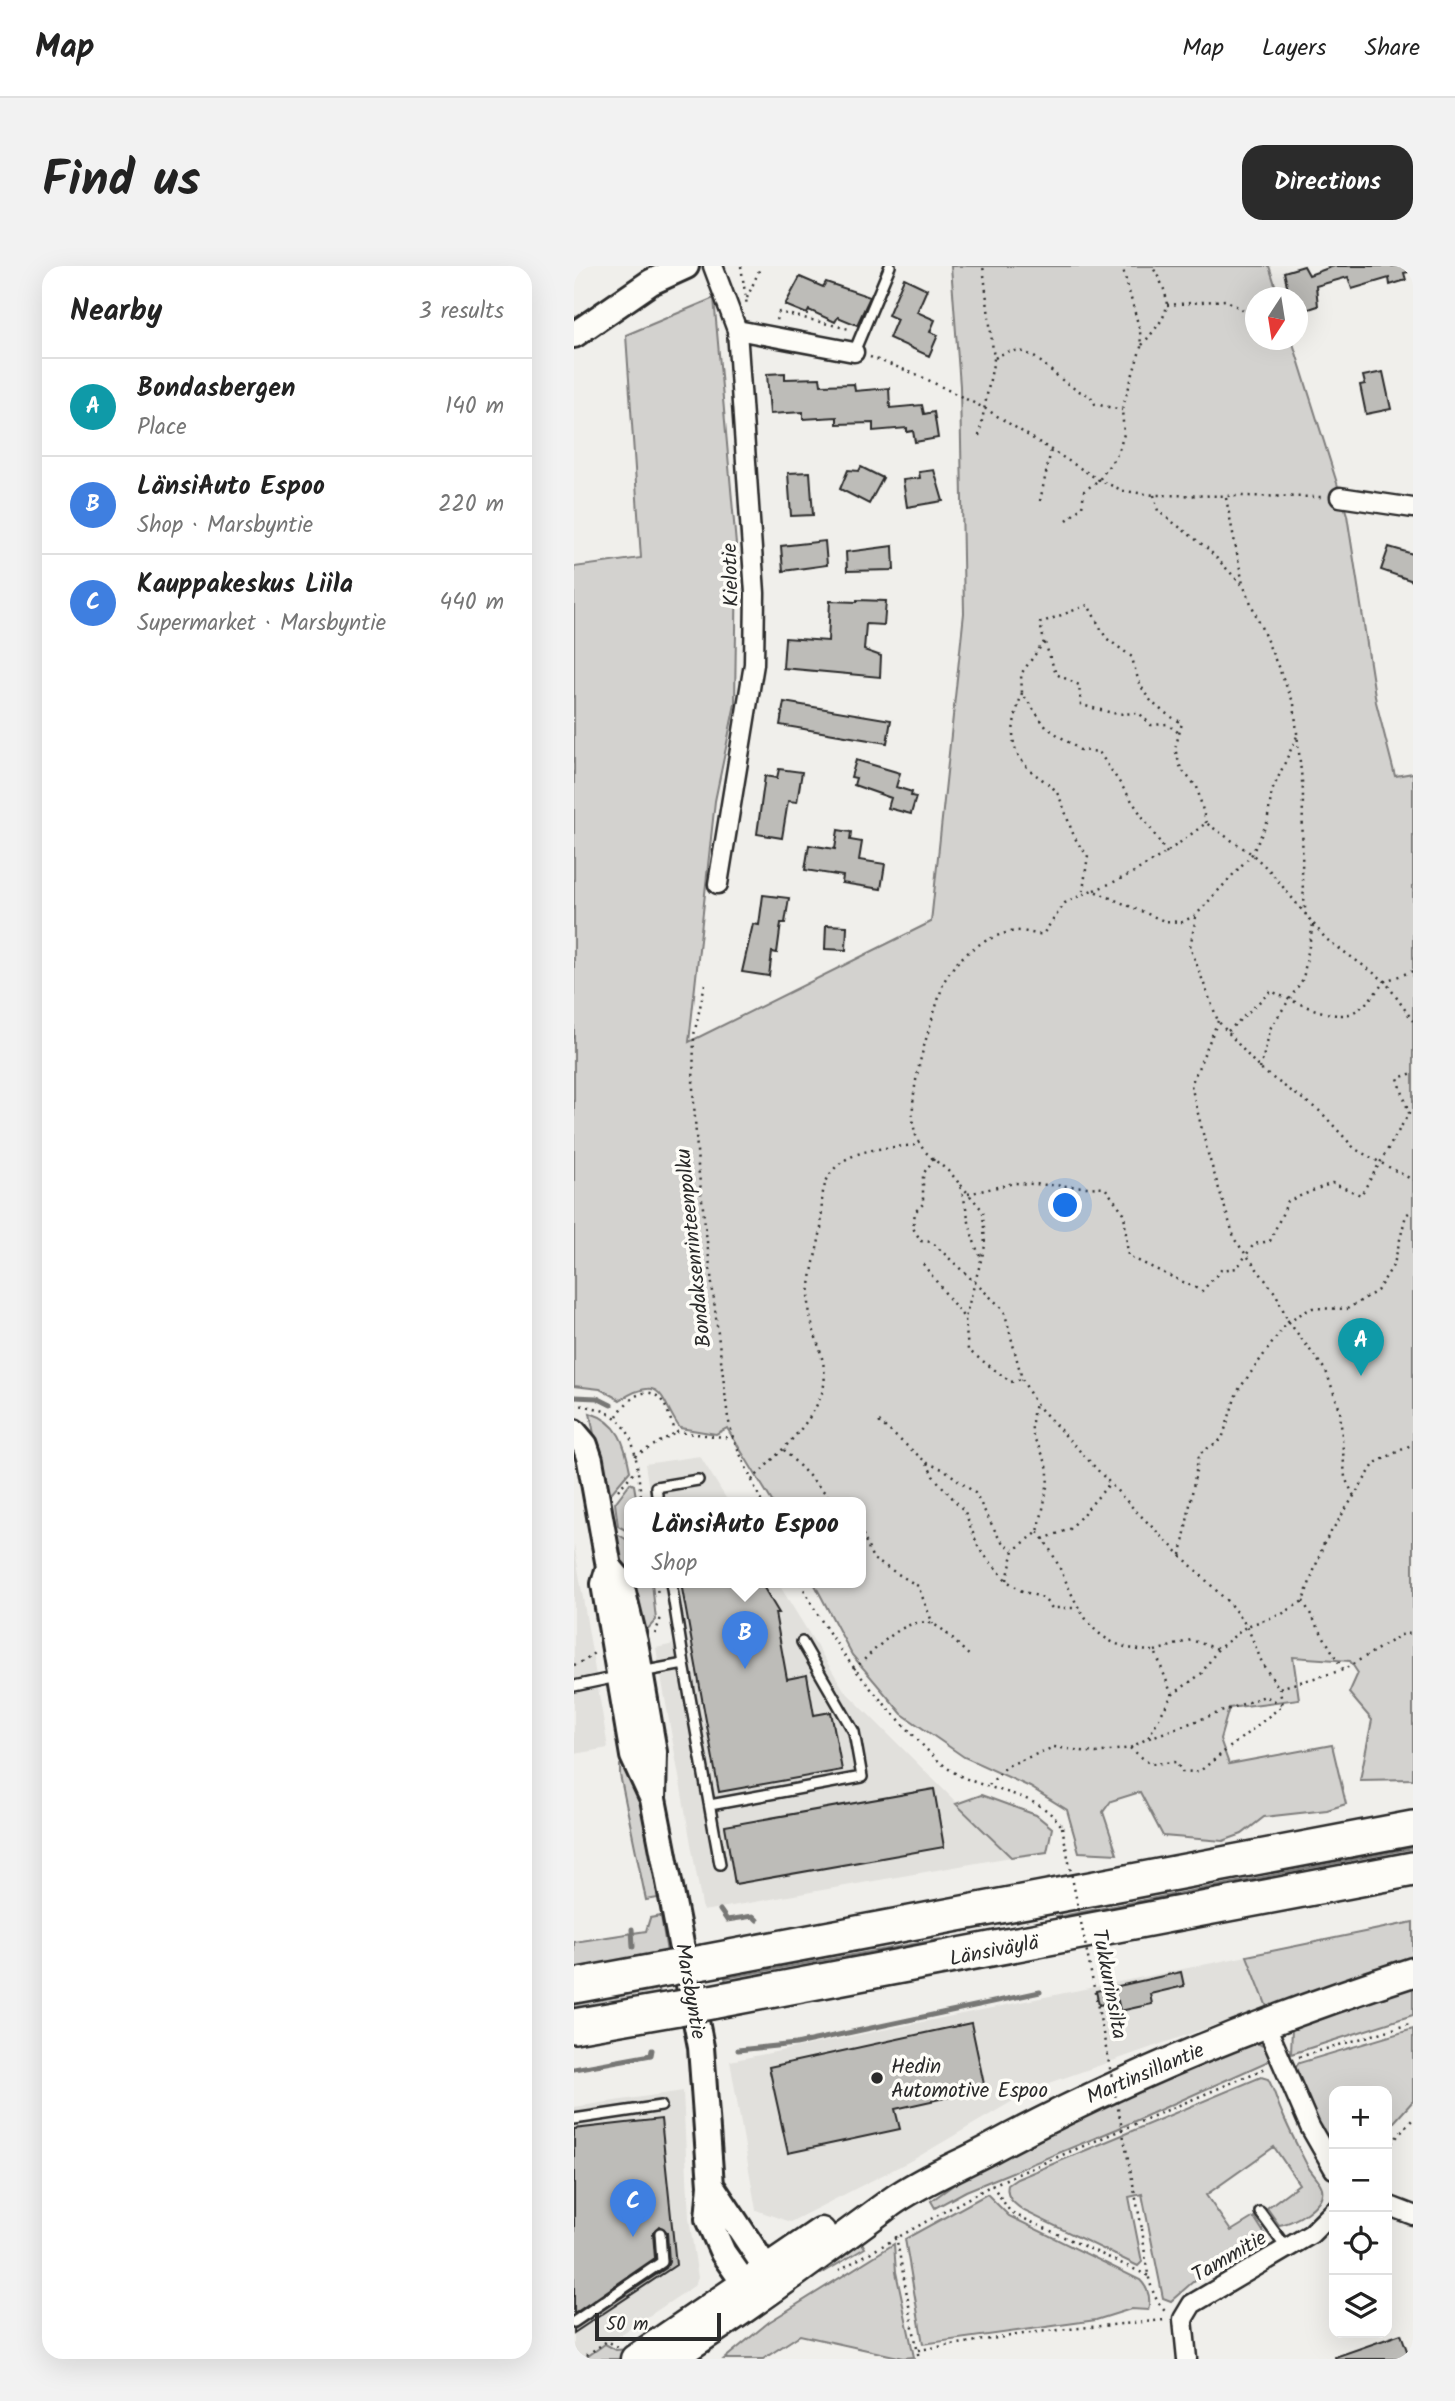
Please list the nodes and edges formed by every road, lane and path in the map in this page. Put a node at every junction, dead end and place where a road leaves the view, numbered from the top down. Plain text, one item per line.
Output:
1 (686, 266) edge
2 (713, 266) edge
3 (741, 266) edge
4 (761, 266) edge
5 (890, 266) edge
6 (983, 266) edge
7 (1122, 266) edge
8 (1152, 266) edge
9 (747, 299) junction
10 (1167, 305) junction
11 (747, 308) dead end
12 (1245, 312) edge
13 (774, 327) dead end
14 (737, 330) junction
15 (862, 334) junction
16 (574, 335) edge
17 (1141, 347) junction
18 (854, 352) junction
19 (994, 359) junction
20 (986, 409) junction
21 (1122, 410) junction
22 (979, 436) dead end
23 (1051, 450) junction
24 (1098, 480) junction
25 (1154, 495) junction
26 (1225, 497) junction
27 (1340, 497) joint
28 (1040, 500) dead end
29 (1413, 508) edge
30 (1067, 520) dead end
31 (1244, 587) junction
32 (1044, 642) junction
33 (1022, 693) junction
34 (1179, 733) junction
35 (1297, 736) junction
36 (1206, 823) junction
37 (1167, 853) junction
38 (1252, 854) junction
39 (718, 884) dead end
40 (1092, 890) junction
41 (1083, 893) junction
42 (1196, 915) junction
43 (1306, 917) junction
44 (1312, 924) junction
45 (1413, 971) edge
46 (1385, 981) junction
47 (705, 984) dead end
48 (1289, 999) junction
49 (1218, 1021) junction
50 (1413, 1021) edge
51 (1227, 1031) junction
52 (1260, 1069) junction
53 (1413, 1073) edge
54 (920, 1145) junction
55 (934, 1159) junction
56 (1381, 1163) junction
57 (1413, 1180) edge
58 (958, 1183) junction
59 (968, 1194) junction
60 (1413, 1210) edge
61 (1246, 1254) junction
62 (979, 1256) junction
63 (923, 1264) dead end
64 (974, 1279) junction
65 (965, 1319) junction
66 (1288, 1321) junction
67 (1022, 1380) junction
68 (1035, 1403) junction
69 (574, 1405) edge
70 (617, 1416) junction
71 (879, 1422) dead end
72 (574, 1432) edge
73 (677, 1432) junction
74 (733, 1438) junction
75 (1413, 1444) edge
76 (783, 1449) junction
77 (635, 1457) junction
78 (927, 1463) junction
79 (637, 1469) junction
80 (698, 1480) dead end
81 (752, 1480) junction
82 (1111, 1483) junction
83 (1354, 1496) junction
84 (641, 1497) edge
85 (657, 1497) edge
86 (759, 1497) edge
87 (829, 1497) edge
88 (610, 1498) dead end
89 (1038, 1532) junction
90 (1043, 1539) junction
91 (866, 1542) edge
92 (1014, 1550) junction
93 (1181, 1555) junction
94 (1007, 1581) junction
95 (672, 1588) edge
96 (803, 1588) edge
97 (1303, 1601) junction
98 (1076, 1608) junction
99 (933, 1624) junction
100 (1247, 1626) junction
101 (1413, 1633) edge
102 (802, 1642) dead end
103 (597, 1649) dead end
104 (1217, 1649) junction
105 (1155, 1651) junction
106 (970, 1656) dead end
107 (684, 1664) junction
108 (574, 1665) edge
109 (854, 1669) junction
110 (1342, 1670) junction
111 (630, 1674) junction
112 (574, 1686) edge
113 (1279, 1688) junction
114 (1172, 1695) junction
115 (1283, 1705) junction
116 (1148, 1738) junction
117 (1130, 1748) junction
118 (989, 1785) junction
119 (710, 1805) junction
120 (1413, 1828) edge
121 (720, 1864) dead end
122 (1413, 1869) edge
123 (1413, 1972) edge
124 (574, 1986) edge
125 (1265, 2023) junction
126 (1413, 2023) edge
127 (574, 2026) edge
128 (1281, 2062) junction
129 (661, 2106) dead end
130 (574, 2119) edge
131 (1413, 2119) edge
132 (1392, 2142) edge
133 (1329, 2160) edge
134 (992, 2185) junction
135 (1392, 2207) edge
136 (1261, 2212) dead end
137 (1333, 2212) edge
138 (1413, 2215) edge
139 (660, 2233) dead end
140 (896, 2236) junction
141 (1287, 2249) junction
142 (835, 2273) dead end
143 (1149, 2276) junction
144 (759, 2281) junction
145 (574, 2322) edge
146 (607, 2341) dead end
147 (918, 2350) junction
148 (581, 2359) edge
149 (635, 2359) edge
150 (669, 2359) edge
151 (919, 2359) edge
152 (1187, 2359) edge

1 - 16 main road
2 - 14 street, Kielotie
3 - 9 path
4 - 9 path
5 - 15 lane
6 - 19 path
7 - 17 path
8 - 10 path
9 - 11 path
10 - 12 path
10 - 17 path
13 - 15 path
14 - 18 street
14 - 39 street, Kielotie
15 - 18 lane
17 - 21 path
18 - 20 path
19 - 20 path
19 - 21 path
20 - 22 path
20 - 23 path
21 - 24 path
23 - 24 path
23 - 28 path
24 - 25 path
24 - 30 path
25 - 26 path
25 - 31 path
26 - 27 path
26 - 31 path
27 - 29 street
31 - 35 path
32 - 33 path
32 - 34 path
32 - 34 path
33 - 37 path
33 - 41 path
34 - 36 path
35 - 38 path
35 - 43 path
36 - 37 path
36 - 38 path
37 - 40 path
38 - 42 path
38 - 43 path
40 - 41 path
40 - 42 path
41 - 54 path
42 - 49 path
43 - 44 path
44 - 46 path
44 - 48 path
45 - 46 path
46 - 48 path
46 - 50 path
47 - 74 path, Bondaksenrinteenpolku
48 - 51 path
48 - 52 path
49 - 51 path
49 - 61 path
51 - 52 path
52 - 56 path
53 - 56 path
54 - 55 path
54 - 76 path
55 - 58 path
55 - 64 path
56 - 57 path
56 - 61 path
58 - 59 path
58 - 62 path
59 - 61 path
59 - 62 path
60 - 66 path
61 - 66 path
62 - 64 path
63 - 65 path
64 - 65 path
64 - 67 path
65 - 67 path
66 - 83 path
66 - 93 path
67 - 68 path
68 - 82 path
68 - 89 path
69 - 70 path
70 - 73 path
70 - 77 path
71 - 78 path
72 - 111 main road, Marsbyntie
73 - 74 path
73 - 77 path
74 - 81 path, Bondaksenrinteenpolku
75 - 83 path
76 - 81 path
76 - 87 path
77 - 79 path
78 - 92 path
78 - 94 path
79 - 84 path
79 - 88 path
80 - 85 lane
81 - 86 path, Bondaksenrinteenpolku
82 - 90 path
82 - 93 path
83 - 97 path
89 - 90 path
89 - 92 path
90 - 98 path
91 - 99 path
92 - 94 path
93 - 100 path
94 - 98 path
95 - 107 lane
96 - 109 path
97 - 100 path
97 - 110 path
98 - 105 path
99 - 106 path
99 - 109 path
100 - 104 path
100 - 113 path
101 - 110 path
102 - 119 lane
103 - 108 path
104 - 105 path
104 - 114 path
105 - 114 path
107 - 111 lane
107 - 119 lane
109 - 118 path
110 - 113 path
111 - 112 lane
111 - 144 main road, Marsbyntie
113 - 115 path
114 - 116 path
115 - 116 path
115 - 117 path
116 - 117 path
117 - 118 path
118 - 143 path, Tukkurinsilta, bridge
119 - 121 lane
120 - 124 highway, Länsiväylä, bridge
122 - 127 highway, Länsiväylä, bridge
123 - 125 main road, Martinsillantie
125 - 128 street
125 - 144 main road, Martinsillantie
126 - 128 path
128 - 133 street
128 - 134 path
129 - 130 lane
131 - 132 path
134 - 140 path
134 - 143 path
135 - 138 street
136 - 141 lane
137 - 141 street, Tammitie
139 - 145 lane
140 - 142 path
140 - 147 path
141 - 152 street, Tammitie
143 - 147 path, Tukkurinsilta
144 - 149 main road, Martinsillantie
144 - 150 main road, Martinsillantie
146 - 148 path
147 - 151 path

